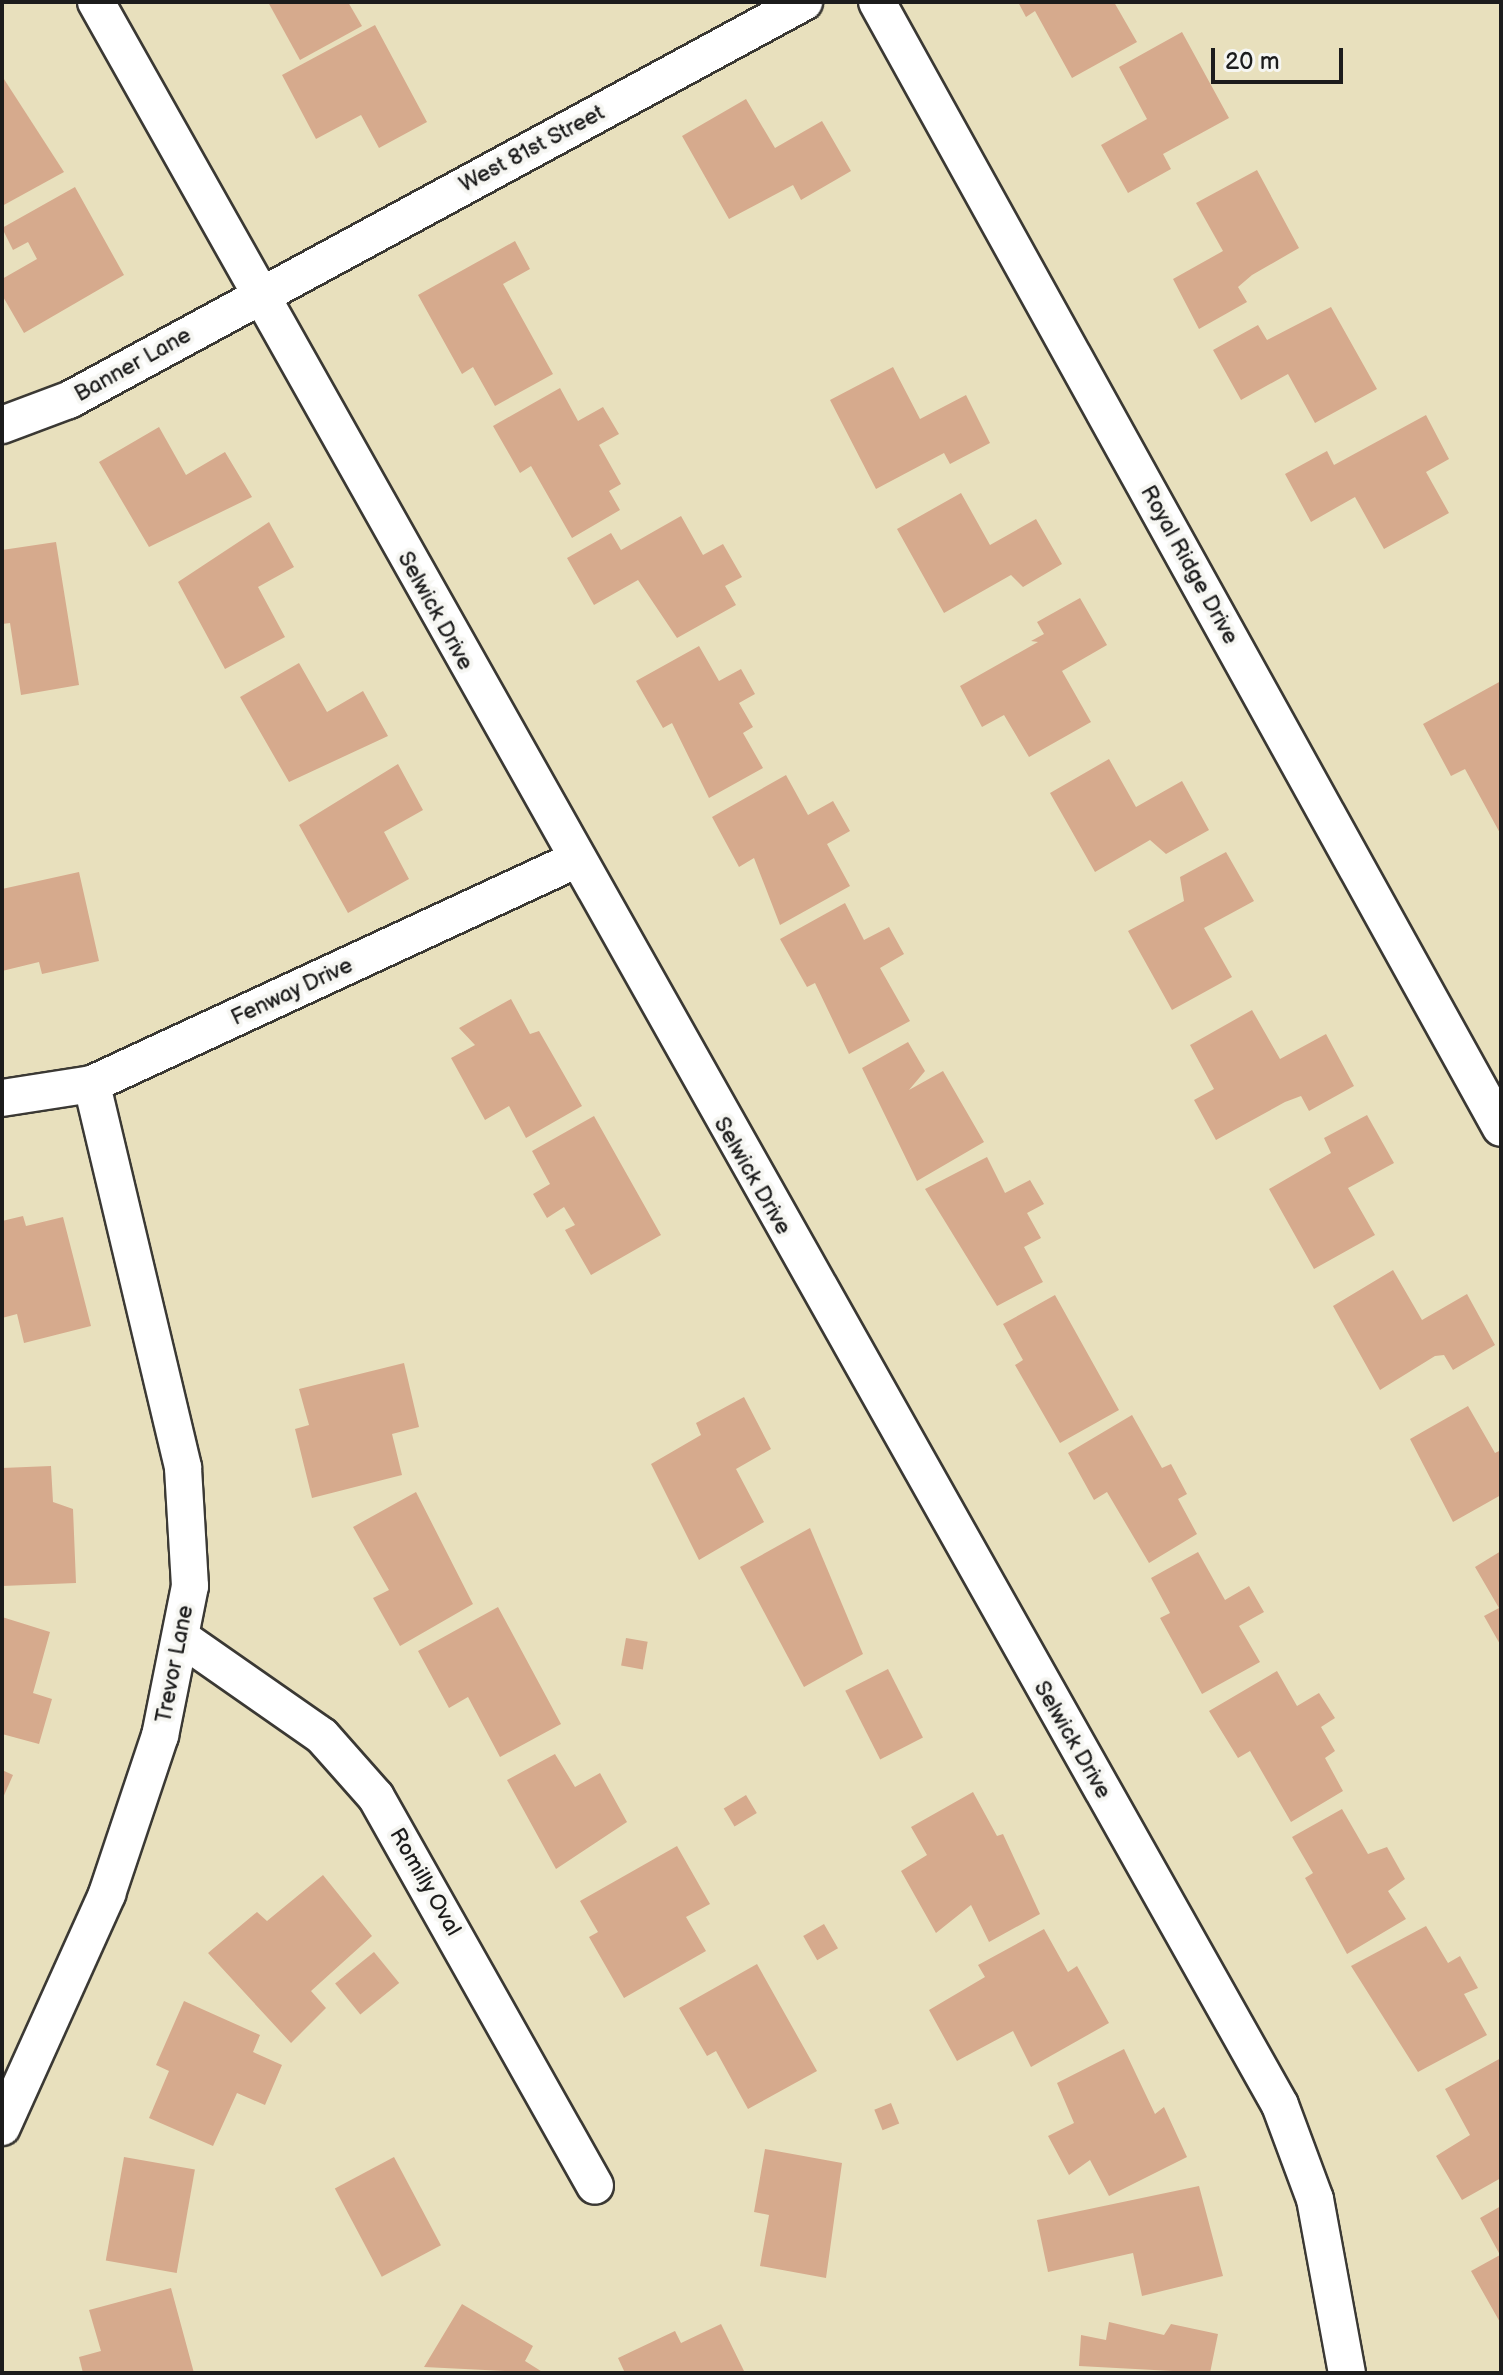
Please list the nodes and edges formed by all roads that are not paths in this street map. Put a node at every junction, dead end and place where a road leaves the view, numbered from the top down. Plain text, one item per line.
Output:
1 (96, 2) edge
2 (804, 2) edge
3 (877, 2) edge
4 (260, 295) junction
5 (2, 425) edge
6 (573, 861) junction
7 (92, 1084) junction
8 (2, 1098) edge
9 (1501, 1128) edge
10 (183, 1639) junction
11 (2, 2127) edge
12 (595, 2186) dead end
13 (1347, 2373) edge

1 - 4 street, Selwick Drive
2 - 4 street, West 81st Street
3 - 9 street, Royal Ridge Drive
4 - 5 street, Banner Lane
4 - 6 street, Selwick Drive
6 - 7 street, Fenway Drive
6 - 13 street, Selwick Drive
7 - 8 street, Fenway Drive
7 - 10 street, Trevor Lane
10 - 11 street, Trevor Lane
10 - 12 street, Romilly Oval

